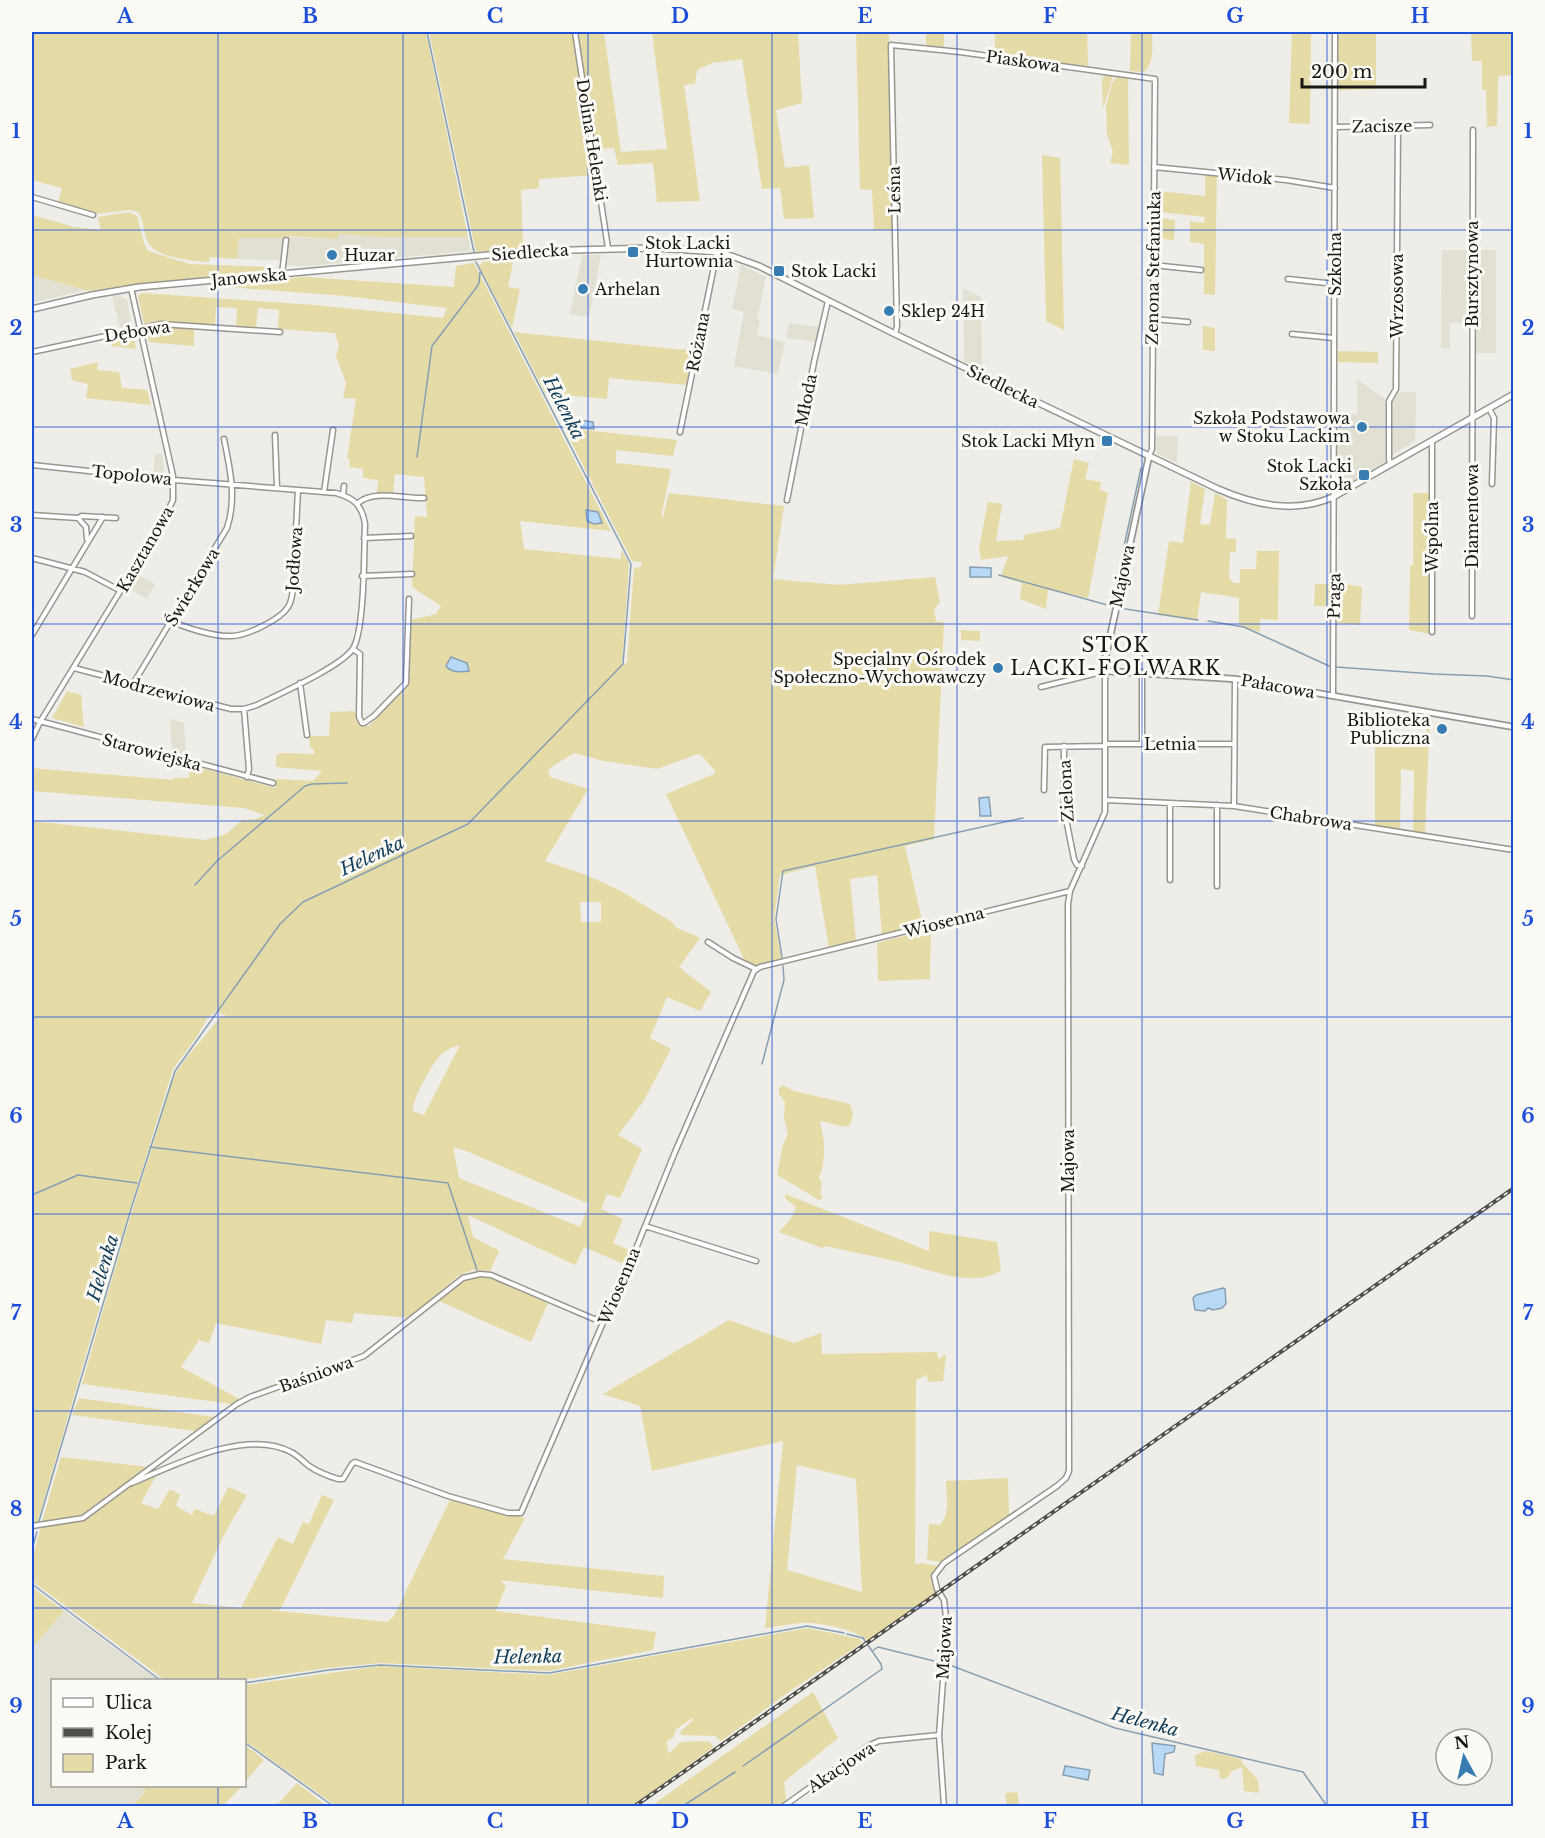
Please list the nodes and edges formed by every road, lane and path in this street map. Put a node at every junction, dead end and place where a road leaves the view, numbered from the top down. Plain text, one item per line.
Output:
1 (575, 32) edge
2 (1335, 32) edge
3 (891, 45) joint
4 (1155, 79) joint
5 (1398, 125) junction
6 (1430, 125) dead end
7 (1335, 126) junction
8 (1473, 130) dead end
9 (1154, 167) junction
10 (1335, 188) junction
11 (32, 197) edge
12 (93, 215) dead end
13 (286, 240) dead end
14 (608, 249) junction
15 (717, 252) junction
16 (469, 257) joint
17 (1153, 265) junction
18 (1201, 270) dead end
19 (282, 274) junction
20 (1288, 279) dead end
21 (1335, 284) junction
22 (131, 288) junction
23 (828, 301) junction
24 (32, 309) edge
25 (1153, 319) junction
26 (1188, 322) dead end
27 (139, 328) junction
28 (280, 332) dead end
29 (895, 334) junction
30 (1292, 334) dead end
31 (1334, 338) junction
32 (32, 352) edge
33 (1514, 394) edge
34 (1489, 408) junction
35 (1473, 417) junction
36 (333, 430) dead end
37 (680, 432) dead end
38 (275, 435) dead end
39 (224, 439) dead end
40 (1432, 441) junction
41 (1149, 456) junction
42 (32, 465) edge
43 (1392, 465) junction
44 (174, 480) junction
45 (232, 484) junction
46 (1492, 484) dead end
47 (344, 486) dead end
48 (277, 488) junction
49 (298, 490) junction
50 (324, 492) junction
51 (343, 495) junction
52 (1334, 497) junction
53 (424, 498) dead end
54 (787, 500) dead end
55 (358, 503) junction
56 (32, 515) edge
57 (103, 517) junction
58 (78, 518) junction
59 (116, 518) dead end
60 (411, 536) dead end
61 (364, 538) junction
62 (87, 543) junction
63 (32, 558) edge
64 (72, 569) junction
65 (412, 574) dead end
66 (362, 576) junction
67 (121, 591) junction
68 (409, 599) dead end
69 (1472, 615) dead end
70 (171, 621) junction
71 (1432, 632) dead end
72 (32, 635) edge
73 (353, 649) junction
74 (74, 668) junction
75 (1105, 671) junction
76 (1142, 672) junction
77 (1235, 679) junction
78 (300, 683) junction
79 (133, 684) junction
80 (1041, 687) dead end
81 (1333, 696) junction
82 (244, 709) junction
83 (32, 719) edge
84 (40, 722) junction
85 (1514, 727) edge
86 (307, 735) dead end
87 (32, 739) edge
88 (1142, 743) junction
89 (1234, 744) junction
90 (1105, 745) junction
91 (1064, 747) junction
92 (247, 777) junction
93 (273, 783) dead end
94 (1044, 790) dead end
95 (1106, 800) junction
96 (1170, 803) junction
97 (1217, 806) junction
98 (1234, 806) junction
99 (1514, 850) edge
100 (1082, 866) junction
101 (1170, 880) dead end
102 (1217, 886) dead end
103 (1070, 891) junction
104 (708, 942) dead end
105 (757, 969) junction
106 (645, 1226) junction
107 (756, 1261) dead end
108 (605, 1318) junction
109 (132, 1483) junction
110 (32, 1526) edge
111 (939, 1735) junction
112 (784, 1806) edge
113 (944, 1806) edge

1 - 14 street, Dolina Helenki
2 - 7 street, Szkolna
3 - 4 street, Piaskowa
3 - 29 street, Leśna
4 - 9 street, Zenona Stefaniuka
5 - 6 street, Zacisze
5 - 7 street, Zacisze
5 - 43 street, Wrzosowa
7 - 10 street, Szkolna
8 - 35 street, Bursztynowa
9 - 10 street, Widok
9 - 17 street, Zenona Stefaniuka
10 - 21 street, Szkolna
11 - 12 street
13 - 19 street
14 - 15 main road, Siedlecka
14 - 16 main road, Siedlecka
15 - 23 main road, Siedlecka
15 - 37 street, Różana
16 - 19 main road, Janowska
17 - 18 street
17 - 25 street, Zenona Stefaniuka
19 - 22 main road, Janowska
20 - 21 street
21 - 31 street, Szkolna
22 - 24 main road, Janowska
22 - 27 street, Kasztanowa
23 - 29 main road, Siedlecka
23 - 54 street, Młoda
25 - 26 street
25 - 41 street, Zenona Stefaniuka
27 - 28 street, Dębowa
27 - 32 street, Dębowa
27 - 44 street, Kasztanowa
29 - 41 main road, Siedlecka
30 - 31 street
31 - 52 street, Szkolna
33 - 34 main road, Siedlecka
34 - 35 main road, Siedlecka
34 - 46 street
35 - 40 main road, Siedlecka
35 - 69 street, Diamentowa
36 - 50 street
38 - 48 street
39 - 45 street
40 - 43 main road, Siedlecka
40 - 71 street, Wspólna
41 - 52 main road, Siedlecka
41 - 75 street, Majowa
42 - 44 street, Topolowa
43 - 52 main road, Siedlecka
44 - 45 street, Topolowa
44 - 67 street, Kasztanowa
45 - 48 street, Topolowa
45 - 70 street, Świerkowa
47 - 51 street
48 - 49 street, Topolowa
49 - 50 street, Topolowa
49 - 70 street, Jodłowa
50 - 51 street, Topolowa
51 - 55 street, Topolowa
52 - 81 street, Praga
53 - 55 street
55 - 61 street
56 - 58 street
57 - 58 street
57 - 59 street
57 - 62 street
58 - 62 street
60 - 61 street
61 - 66 street
62 - 64 street
63 - 64 street
64 - 67 street
64 - 72 street
65 - 66 street
66 - 73 street
67 - 74 street, Kasztanowa
68 - 73 street
70 - 79 street, Świerkowa
73 - 78 street, Modrzewiowa
74 - 79 street, Modrzewiowa
74 - 84 street, Kasztanowa
75 - 76 street, Pałacowa
75 - 80 street, Pałacowa
75 - 90 street, Majowa
76 - 77 street, Pałacowa
76 - 88 street
77 - 81 street, Pałacowa
77 - 89 street
78 - 82 street, Modrzewiowa
78 - 86 street
79 - 82 street, Modrzewiowa
81 - 85 street, Pałacowa
82 - 92 street
83 - 84 street, Starowiejska
84 - 87 street, Kasztanowa
84 - 92 street, Starowiejska
88 - 89 street, Letnia
88 - 90 street, Letnia
89 - 98 street
90 - 91 street, Letnia
90 - 95 street, Majowa
91 - 94 street, Letnia
91 - 100 street, Zielona
92 - 93 street, Starowiejska
95 - 96 street, Chabrowa
95 - 100 street, Majowa
96 - 97 street, Chabrowa
96 - 101 street
97 - 98 street, Chabrowa
97 - 102 street
98 - 99 street, Chabrowa
100 - 103 street, Majowa
103 - 105 street, Wiosenna
103 - 111 street, Majowa
104 - 105 street
105 - 106 street, Wiosenna
106 - 107 street
106 - 108 street, Wiosenna
108 - 109 street, Baśniowa
108 - 109 street, Wiosenna
109 - 110 street, Baśniowa
111 - 112 street, Akacjowa
111 - 113 street, Majowa

